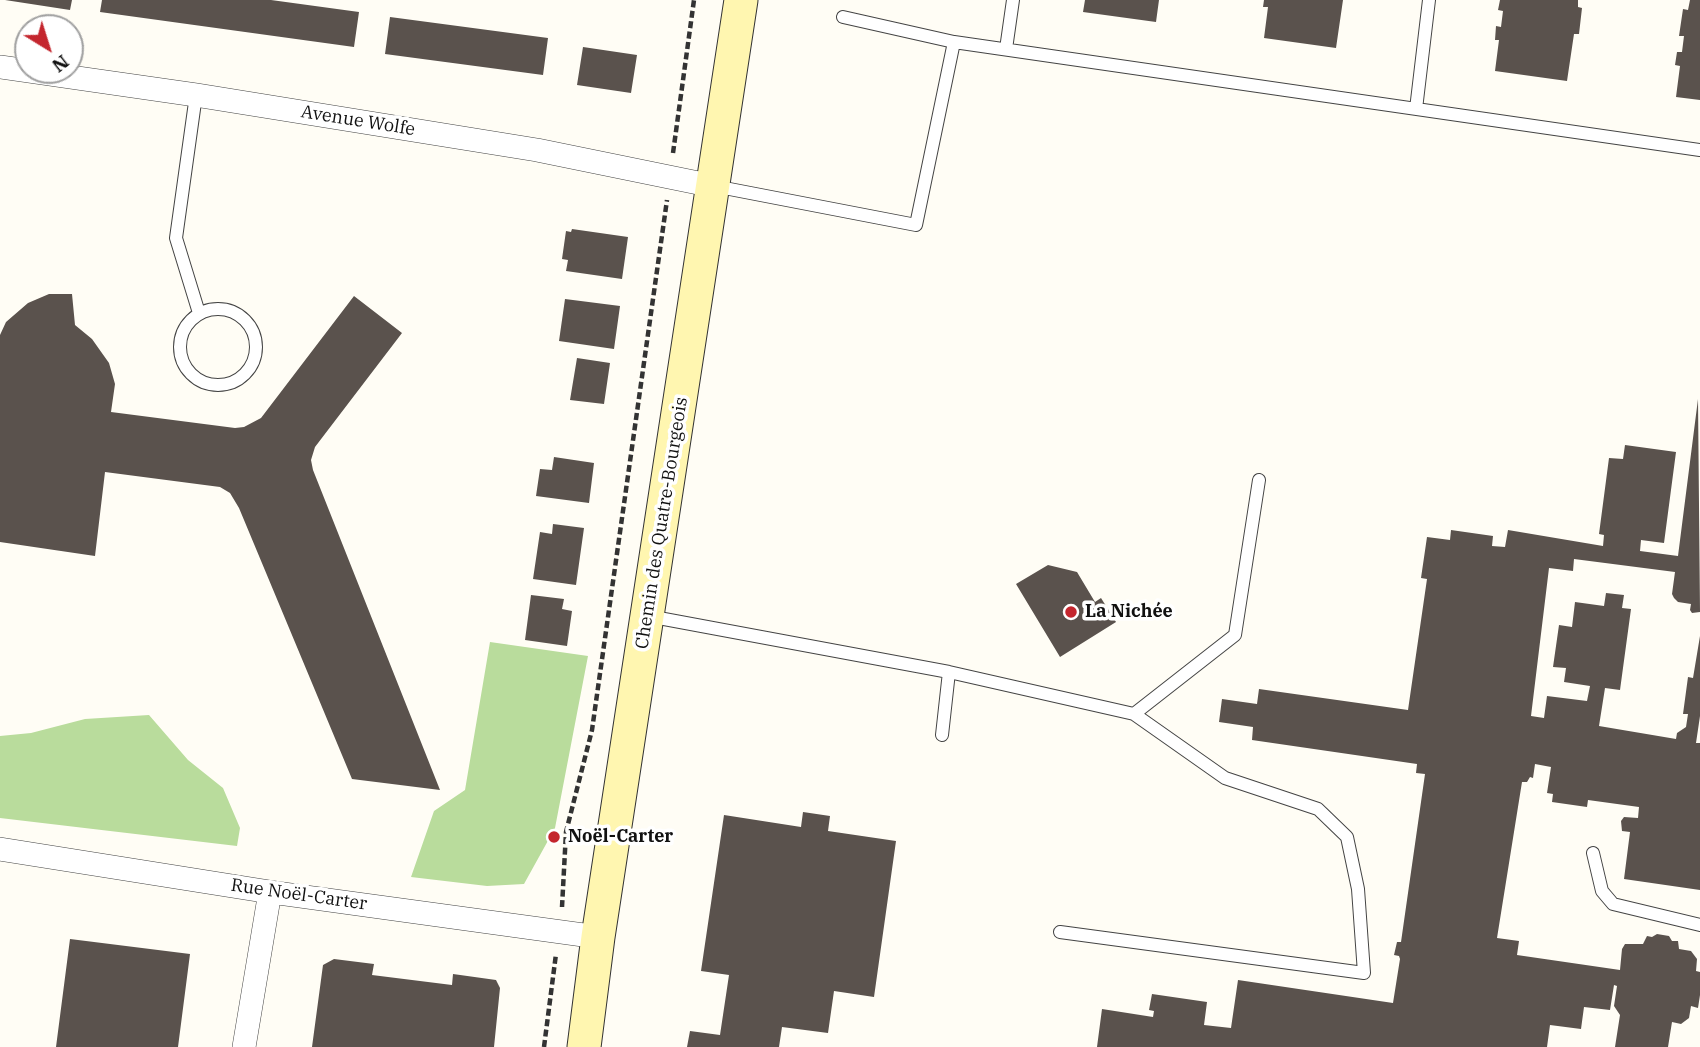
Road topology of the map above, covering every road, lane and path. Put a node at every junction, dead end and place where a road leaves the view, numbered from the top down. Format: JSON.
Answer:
{"nodes":[{"id":1,"x":694,"y":0,"type":"edge"},
{"id":2,"x":741,"y":0,"type":"edge"},
{"id":3,"x":1013,"y":0,"type":"edge"},
{"id":4,"x":1429,"y":0,"type":"edge"},
{"id":5,"x":843,"y":17,"type":"dead end"},
{"id":6,"x":954,"y":42,"type":"junction"},
{"id":7,"x":1006,"y":49,"type":"junction"},
{"id":8,"x":0,"y":67,"type":"edge"},
{"id":9,"x":196,"y":95,"type":"junction"},
{"id":10,"x":1416,"y":109,"type":"junction"},
{"id":11,"x":676,"y":131,"type":"dead end"},
{"id":12,"x":1700,"y":150,"type":"edge"},
{"id":13,"x":713,"y":186,"type":"junction"},
{"id":14,"x":665,"y":218,"type":"dead end"},
{"id":15,"x":200,"y":313,"type":"junction"},
{"id":16,"x":1259,"y":480,"type":"dead end"},
{"id":17,"x":648,"y":616,"type":"junction"},
{"id":18,"x":948,"y":672,"type":"junction"},
{"id":19,"x":1134,"y":714,"type":"junction"},
{"id":20,"x":942,"y":735,"type":"dead end"},
{"id":21,"x":0,"y":849,"type":"edge"},
{"id":22,"x":1593,"y":853,"type":"dead end"},
{"id":23,"x":564,"y":887,"type":"dead end"},
{"id":24,"x":270,"y":892,"type":"junction"},
{"id":25,"x":1700,"y":925,"type":"edge"},
{"id":26,"x":1060,"y":932,"type":"dead end"},
{"id":27,"x":598,"y":937,"type":"junction"},
{"id":28,"x":556,"y":957,"type":"dead end"},
{"id":29,"x":244,"y":1047,"type":"edge"},
{"id":30,"x":544,"y":1047,"type":"edge"},
{"id":31,"x":584,"y":1047,"type":"edge"}],
"edges":[{"from":1,"to":11,"type":"path"},
{"from":2,"to":13,"type":"main road","name":"Chemin des Quatre-Bourgeois"},
{"from":3,"to":7,"type":"lane"},
{"from":4,"to":10,"type":"lane"},
{"from":5,"to":6,"type":"lane"},
{"from":6,"to":7,"type":"lane"},
{"from":6,"to":13,"type":"lane"},
{"from":7,"to":10,"type":"lane"},
{"from":8,"to":9,"type":"street","name":"Avenue Wolfe"},
{"from":9,"to":13,"type":"street","name":"Avenue Wolfe"},
{"from":9,"to":15,"type":"lane"},
{"from":10,"to":12,"type":"lane"},
{"from":13,"to":17,"type":"main road","name":"Chemin des Quatre-Bourgeois"},
{"from":14,"to":23,"type":"path"},
{"from":15,"to":15,"type":"lane"},
{"from":16,"to":19,"type":"lane"},
{"from":17,"to":18,"type":"lane"},
{"from":17,"to":27,"type":"main road","name":"Chemin des Quatre-Bourgeois"},
{"from":18,"to":19,"type":"lane"},
{"from":18,"to":20,"type":"lane"},
{"from":19,"to":26,"type":"lane"},
{"from":21,"to":24,"type":"street","name":"Rue Noël-Carter"},
{"from":22,"to":25,"type":"lane"},
{"from":24,"to":27,"type":"street","name":"Rue Noël-Carter"},
{"from":24,"to":29,"type":"street"},
{"from":27,"to":31,"type":"main road","name":"Chemin des Quatre-Bourgeois"},
{"from":28,"to":30,"type":"path"}]}
